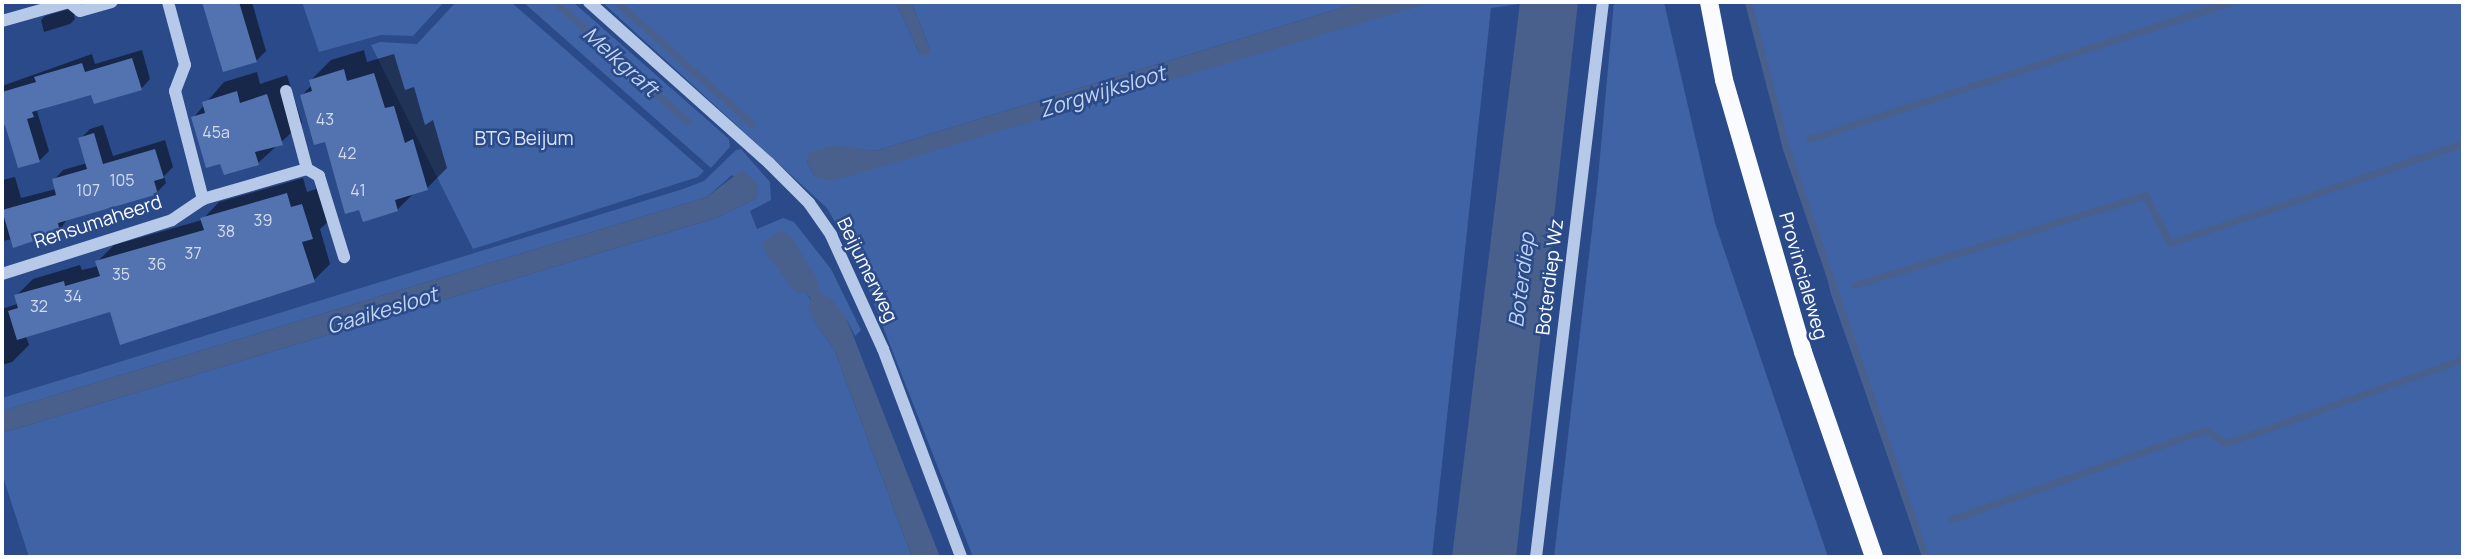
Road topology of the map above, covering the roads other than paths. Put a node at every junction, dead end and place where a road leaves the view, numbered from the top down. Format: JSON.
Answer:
{"nodes":[{"id":1,"x":112,"y":2,"type":"edge"},
{"id":2,"x":168,"y":2,"type":"edge"},
{"id":3,"x":589,"y":2,"type":"edge"},
{"id":4,"x":1602,"y":2,"type":"edge"},
{"id":5,"x":1709,"y":2,"type":"edge"},
{"id":6,"x":23,"y":8,"type":"edge"},
{"id":7,"x":2,"y":21,"type":"edge"},
{"id":8,"x":286,"y":91,"type":"dead end"},
{"id":9,"x":307,"y":169,"type":"junction"},
{"id":10,"x":203,"y":199,"type":"junction"},
{"id":11,"x":344,"y":257,"type":"dead end"},
{"id":12,"x":2,"y":274,"type":"edge"},
{"id":13,"x":961,"y":557,"type":"edge"},
{"id":14,"x":1536,"y":557,"type":"edge"},
{"id":15,"x":1874,"y":557,"type":"edge"}],
"edges":[{"from":1,"to":6,"type":"street"},
{"from":2,"to":10,"type":"street"},
{"from":3,"to":13,"type":"street","name":"Beijumerweg"},
{"from":4,"to":14,"type":"street","name":"Boterdiep Wz"},
{"from":5,"to":15,"type":"main road","name":"Provincialeweg"},
{"from":6,"to":7,"type":"street"},
{"from":8,"to":9,"type":"street"},
{"from":9,"to":10,"type":"street","name":"Rensumaheerd"},
{"from":9,"to":11,"type":"street"},
{"from":10,"to":12,"type":"street","name":"Rensumaheerd"}]}
